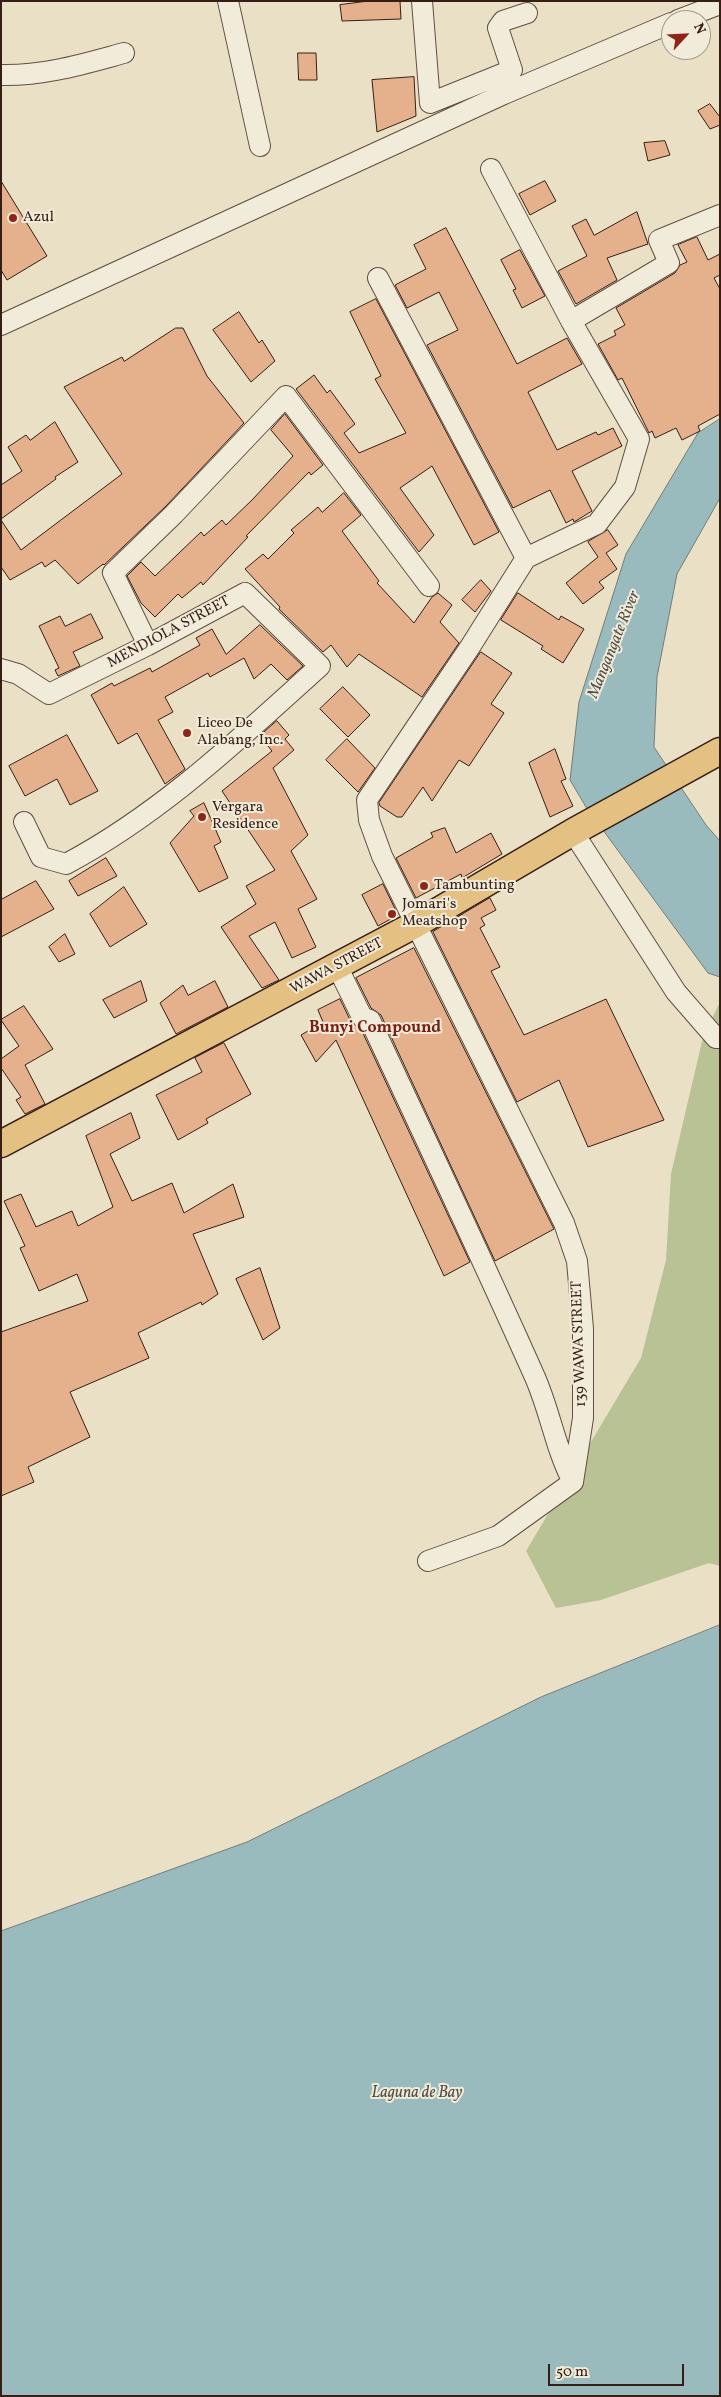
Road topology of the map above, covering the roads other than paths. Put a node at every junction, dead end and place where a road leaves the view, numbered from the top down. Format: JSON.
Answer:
{"nodes":[{"id":1,"x":228,"y":1,"type":"edge"},
{"id":2,"x":422,"y":1,"type":"edge"},
{"id":3,"x":720,"y":4,"type":"edge"},
{"id":4,"x":704,"y":10,"type":"edge"},
{"id":5,"x":527,"y":12,"type":"dead end"},
{"id":6,"x":661,"y":27,"type":"edge"},
{"id":7,"x":124,"y":53,"type":"dead end"},
{"id":8,"x":1,"y":75,"type":"edge"},
{"id":9,"x":260,"y":146,"type":"dead end"},
{"id":10,"x":491,"y":170,"type":"dead end"},
{"id":11,"x":720,"y":215,"type":"edge"},
{"id":12,"x":378,"y":278,"type":"dead end"},
{"id":13,"x":571,"y":321,"type":"junction"},
{"id":14,"x":1,"y":325,"type":"edge"},
{"id":15,"x":526,"y":558,"type":"junction"},
{"id":16,"x":429,"y":586,"type":"dead end"},
{"id":17,"x":148,"y":645,"type":"junction"},
{"id":18,"x":1,"y":669,"type":"edge"},
{"id":19,"x":720,"y":751,"type":"edge"},
{"id":20,"x":24,"y":822,"type":"dead end"},
{"id":21,"x":579,"y":829,"type":"junction"},
{"id":22,"x":416,"y":924,"type":"junction"},
{"id":23,"x":337,"y":966,"type":"junction"},
{"id":24,"x":720,"y":1038,"type":"edge"},
{"id":25,"x":1,"y":1144,"type":"edge"},
{"id":26,"x":573,"y":1482,"type":"junction"},
{"id":27,"x":428,"y":1561,"type":"dead end"}],
"edges":[{"from":1,"to":9,"type":"street"},
{"from":2,"to":5,"type":"street"},
{"from":3,"to":4,"type":"street"},
{"from":6,"to":14,"type":"street"},
{"from":7,"to":8,"type":"street"},
{"from":10,"to":13,"type":"street"},
{"from":11,"to":13,"type":"street"},
{"from":12,"to":15,"type":"street"},
{"from":13,"to":15,"type":"street"},
{"from":15,"to":22,"type":"street","name":"139 WAWA STREET"},
{"from":16,"to":17,"type":"street"},
{"from":17,"to":18,"type":"street","name":"MENDIOLA STREET"},
{"from":17,"to":20,"type":"street","name":"MENDIOLA STREET"},
{"from":19,"to":21,"type":"main road","name":"WAWA STREET"},
{"from":21,"to":22,"type":"main road","name":"WAWA STREET"},
{"from":21,"to":24,"type":"street"},
{"from":22,"to":23,"type":"main road","name":"WAWA STREET"},
{"from":22,"to":26,"type":"street","name":"139 WAWA STREET"},
{"from":23,"to":25,"type":"main road","name":"WAWA STREET"},
{"from":23,"to":26,"type":"street"},
{"from":26,"to":27,"type":"street"}]}
